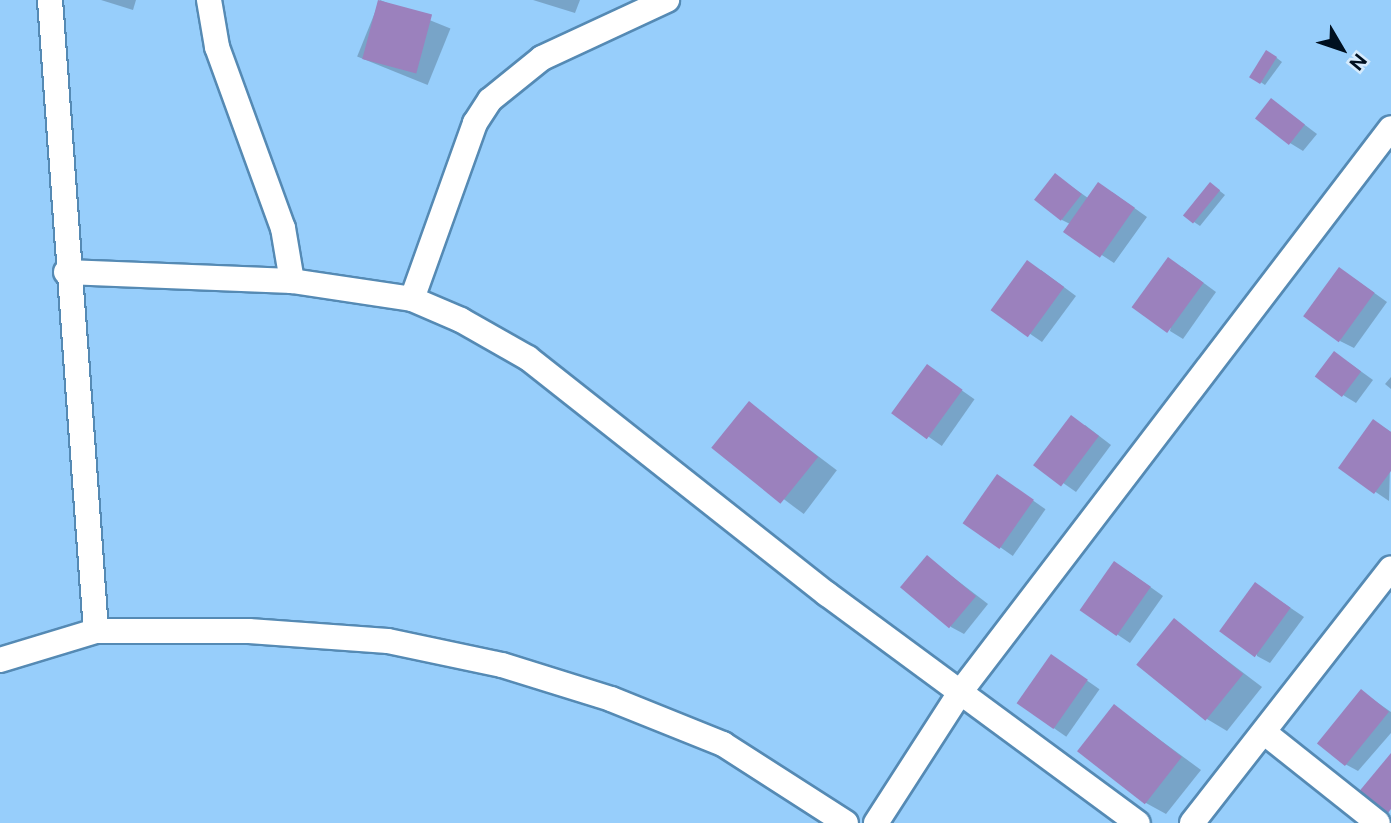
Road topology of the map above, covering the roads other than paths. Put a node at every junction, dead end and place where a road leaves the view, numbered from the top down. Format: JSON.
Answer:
{"nodes":[{"id":1,"x":50,"y":0,"type":"edge"},
{"id":2,"x":209,"y":0,"type":"edge"},
{"id":3,"x":667,"y":0,"type":"edge"},
{"id":4,"x":1391,"y":128,"type":"edge"},
{"id":5,"x":66,"y":272,"type":"junction"},
{"id":6,"x":292,"y":281,"type":"junction"},
{"id":7,"x":412,"y":299,"type":"junction"},
{"id":8,"x":1391,"y":568,"type":"edge"},
{"id":9,"x":96,"y":631,"type":"junction"},
{"id":10,"x":0,"y":660,"type":"edge"},
{"id":11,"x":961,"y":691,"type":"junction"},
{"id":12,"x":1265,"y":733,"type":"junction"},
{"id":13,"x":846,"y":823,"type":"edge"},
{"id":14,"x":876,"y":823,"type":"edge"},
{"id":15,"x":1138,"y":823,"type":"edge"},
{"id":16,"x":1192,"y":823,"type":"edge"},
{"id":17,"x":1378,"y":823,"type":"edge"}],
"edges":[{"from":1,"to":5,"type":"street"},
{"from":2,"to":6,"type":"street"},
{"from":3,"to":7,"type":"street"},
{"from":4,"to":11,"type":"street"},
{"from":5,"to":6,"type":"street"},
{"from":5,"to":9,"type":"street"},
{"from":6,"to":7,"type":"street"},
{"from":7,"to":11,"type":"street"},
{"from":8,"to":12,"type":"street"},
{"from":9,"to":10,"type":"street"},
{"from":9,"to":13,"type":"street"},
{"from":11,"to":14,"type":"street"},
{"from":11,"to":15,"type":"street"},
{"from":12,"to":16,"type":"street"},
{"from":12,"to":17,"type":"street"}]}
